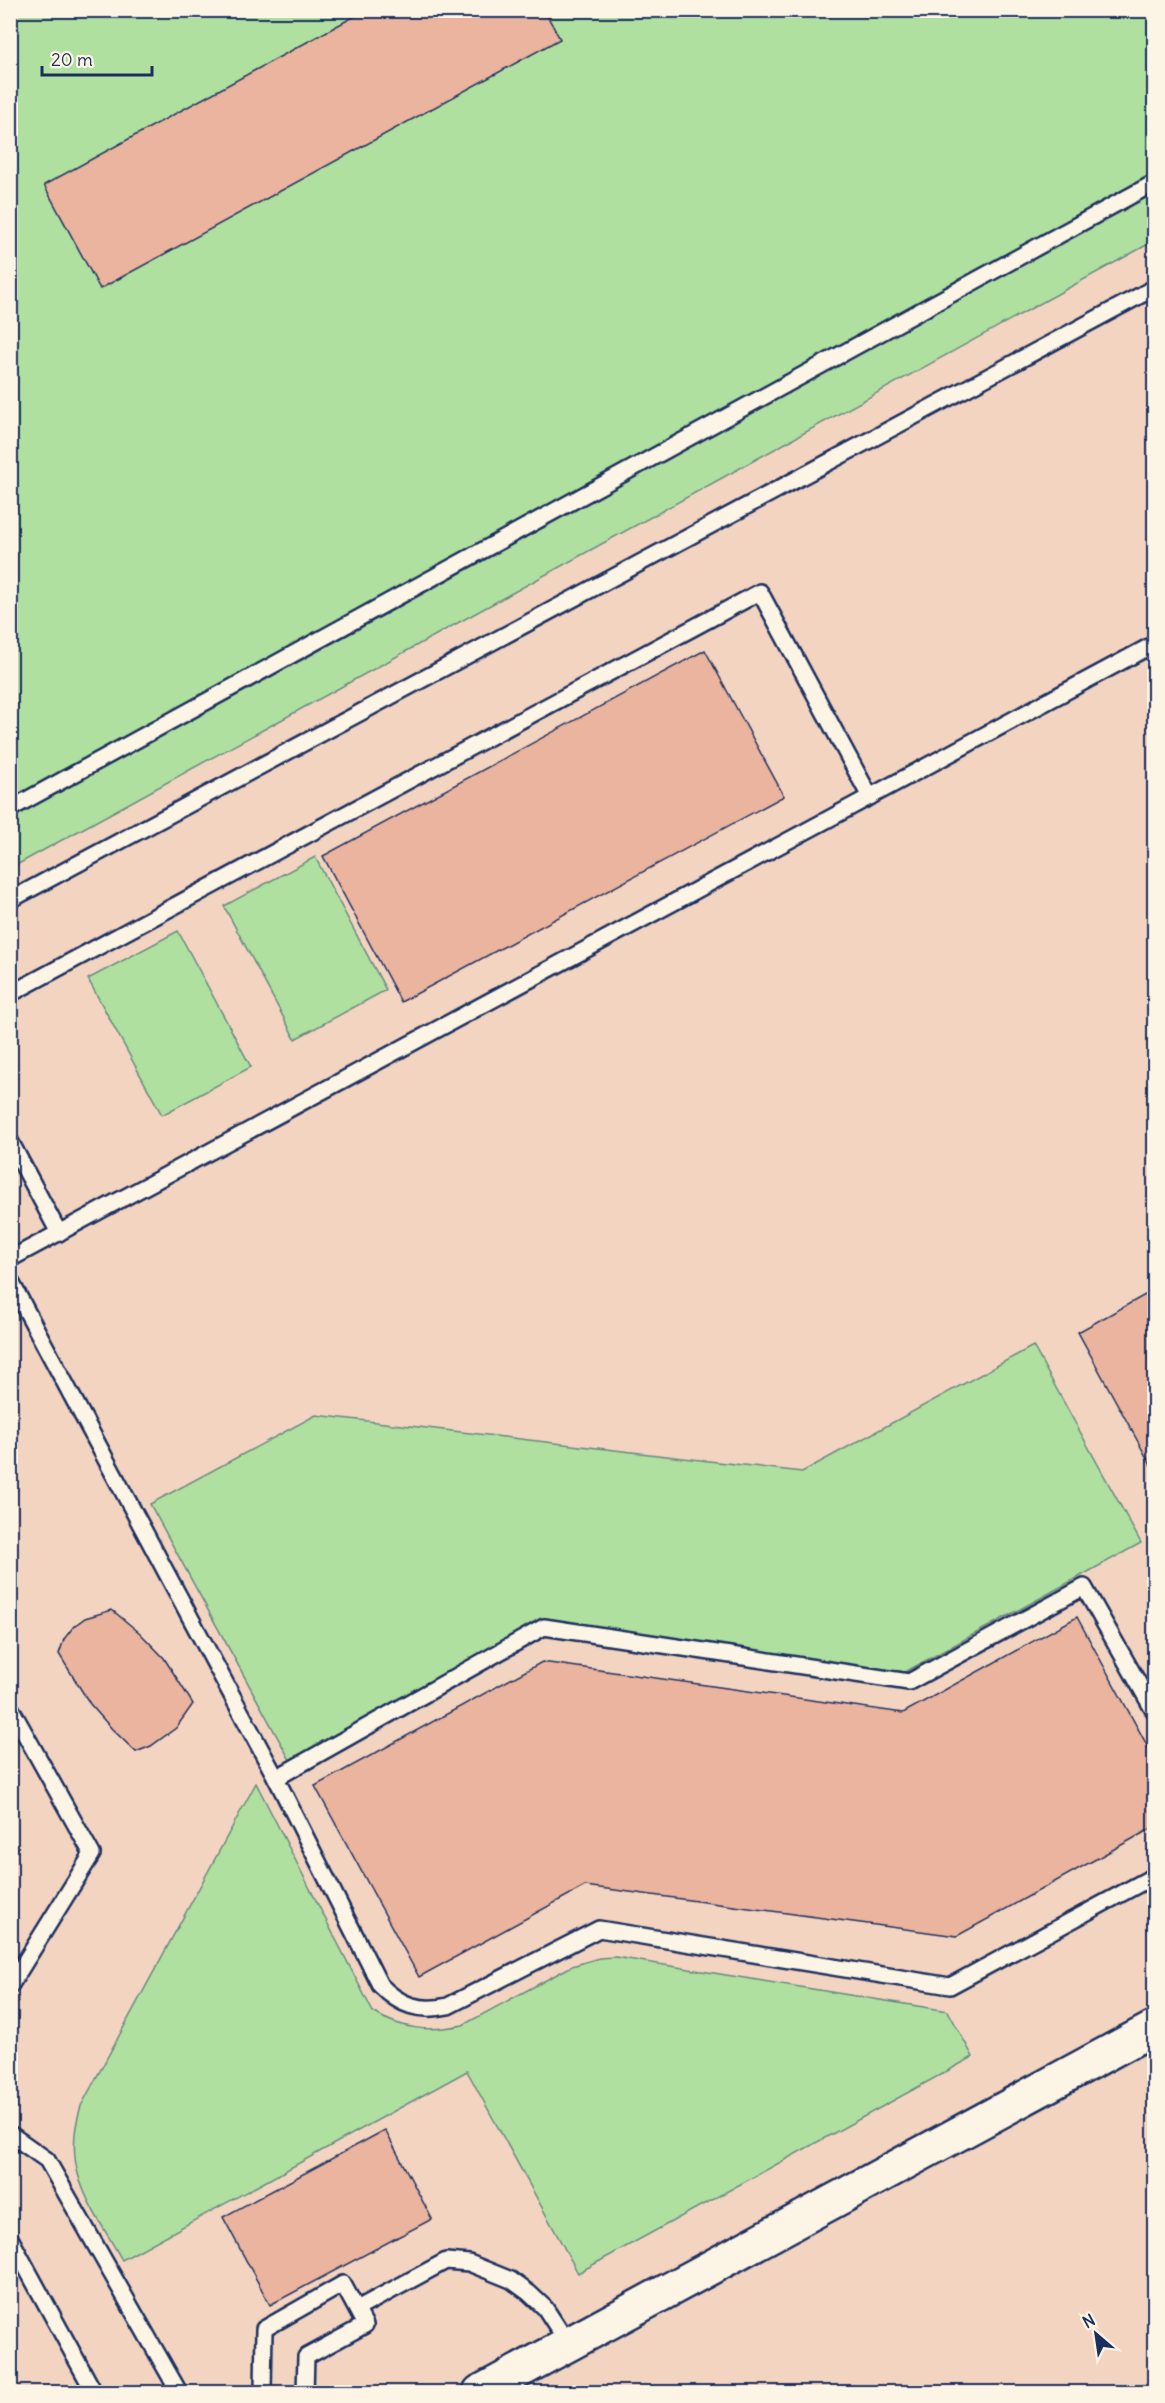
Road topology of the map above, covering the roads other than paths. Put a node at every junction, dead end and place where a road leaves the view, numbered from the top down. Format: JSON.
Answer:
{"nodes":[{"id":1,"x":1155,"y":183,"type":"edge"},
{"id":2,"x":1155,"y":288,"type":"edge"},
{"id":3,"x":1155,"y":644,"type":"edge"},
{"id":4,"x":870,"y":797,"type":"junction"},
{"id":5,"x":10,"y":809,"type":"edge"},
{"id":6,"x":10,"y":900,"type":"edge"},
{"id":7,"x":10,"y":994,"type":"edge"},
{"id":8,"x":10,"y":1141,"type":"edge"},
{"id":9,"x":59,"y":1233,"type":"junction"},
{"id":10,"x":10,"y":1259,"type":"edge"},
{"id":11,"x":10,"y":1280,"type":"edge"},
{"id":12,"x":10,"y":1707,"type":"edge"},
{"id":13,"x":1155,"y":1711,"type":"edge"},
{"id":14,"x":276,"y":1778,"type":"junction"},
{"id":15,"x":1155,"y":1876,"type":"edge"},
{"id":16,"x":10,"y":1986,"type":"edge"},
{"id":17,"x":1155,"y":2028,"type":"edge"},
{"id":18,"x":10,"y":2134,"type":"edge"},
{"id":19,"x":10,"y":2238,"type":"edge"},
{"id":20,"x":357,"y":2309,"type":"junction"},
{"id":21,"x":569,"y":2345,"type":"junction"},
{"id":22,"x":94,"y":2392,"type":"edge"},
{"id":23,"x":179,"y":2392,"type":"edge"},
{"id":24,"x":263,"y":2392,"type":"edge"},
{"id":25,"x":305,"y":2392,"type":"edge"},
{"id":26,"x":480,"y":2392,"type":"edge"}],
"edges":[{"from":1,"to":5,"type":"lane"},
{"from":2,"to":6,"type":"lane"},
{"from":3,"to":4,"type":"lane"},
{"from":4,"to":7,"type":"lane"},
{"from":4,"to":9,"type":"lane"},
{"from":8,"to":9,"type":"lane"},
{"from":9,"to":10,"type":"lane"},
{"from":11,"to":14,"type":"lane"},
{"from":12,"to":16,"type":"lane"},
{"from":13,"to":14,"type":"lane"},
{"from":14,"to":15,"type":"lane"},
{"from":17,"to":21,"type":"street"},
{"from":18,"to":23,"type":"lane"},
{"from":19,"to":22,"type":"lane"},
{"from":20,"to":21,"type":"lane"},
{"from":20,"to":24,"type":"lane"},
{"from":20,"to":25,"type":"lane"},
{"from":21,"to":26,"type":"street"}]}
